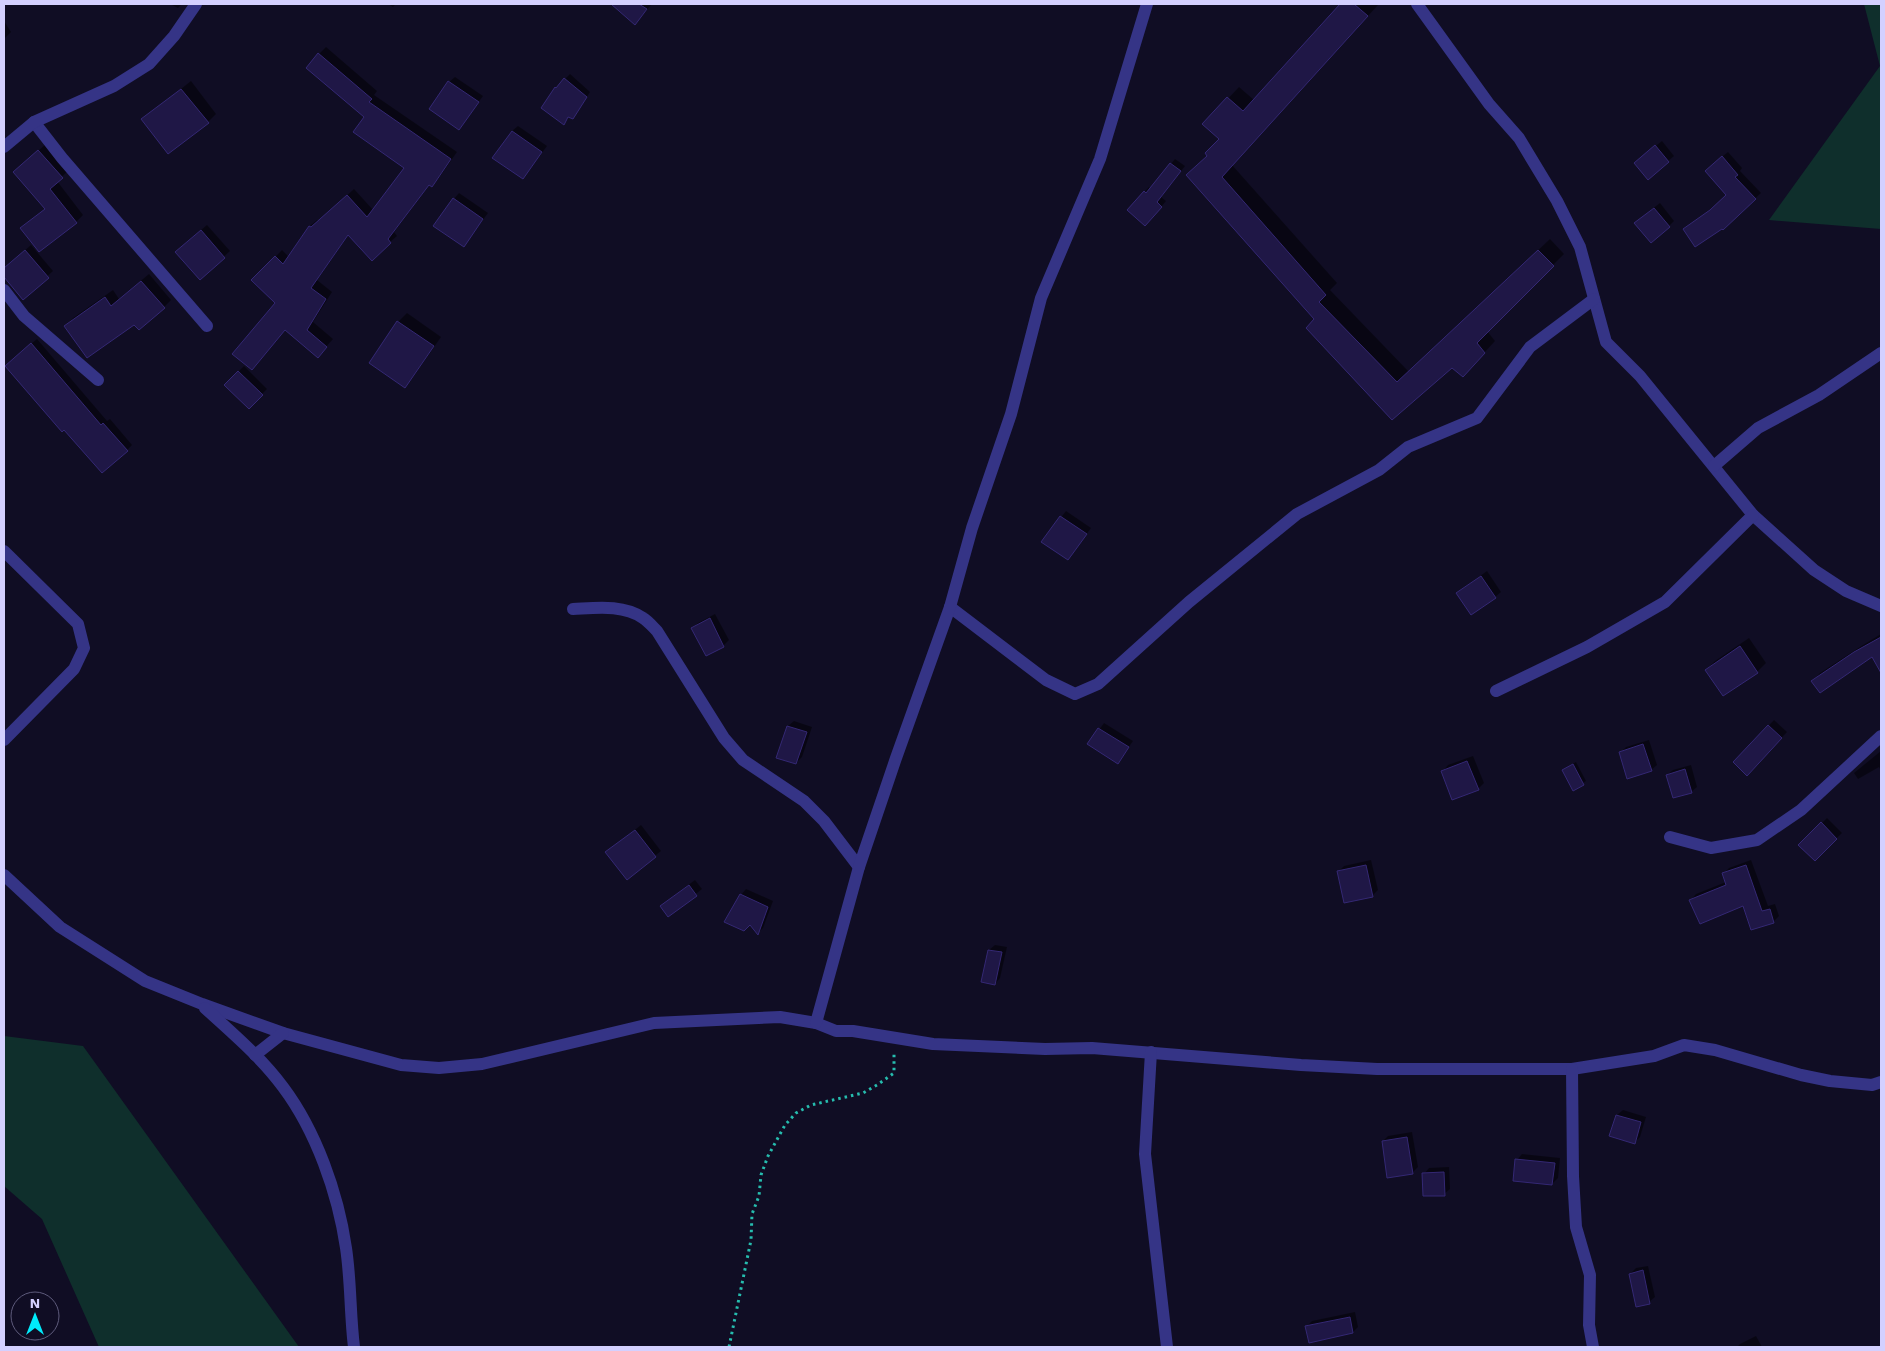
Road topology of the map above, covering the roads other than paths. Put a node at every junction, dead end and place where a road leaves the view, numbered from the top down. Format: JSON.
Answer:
{"nodes":[{"id":1,"x":196,"y":4,"type":"edge"},
{"id":2,"x":1147,"y":4,"type":"edge"},
{"id":3,"x":1417,"y":4,"type":"edge"},
{"id":4,"x":34,"y":122,"type":"junction"},
{"id":5,"x":4,"y":146,"type":"edge"},
{"id":6,"x":4,"y":290,"type":"edge"},
{"id":7,"x":1594,"y":300,"type":"junction"},
{"id":8,"x":207,"y":326,"type":"dead end"},
{"id":9,"x":1881,"y":353,"type":"edge"},
{"id":10,"x":98,"y":380,"type":"dead end"},
{"id":11,"x":1714,"y":466,"type":"junction"},
{"id":12,"x":1753,"y":515,"type":"junction"},
{"id":13,"x":4,"y":551,"type":"edge"},
{"id":14,"x":1881,"y":606,"type":"edge"},
{"id":15,"x":950,"y":608,"type":"junction"},
{"id":16,"x":573,"y":609,"type":"dead end"},
{"id":17,"x":1496,"y":691,"type":"dead end"},
{"id":18,"x":1881,"y":736,"type":"edge"},
{"id":19,"x":4,"y":740,"type":"edge"},
{"id":20,"x":1670,"y":837,"type":"dead end"},
{"id":21,"x":859,"y":867,"type":"junction"},
{"id":22,"x":4,"y":875,"type":"edge"},
{"id":23,"x":202,"y":1004,"type":"junction"},
{"id":24,"x":816,"y":1023,"type":"junction"},
{"id":25,"x":283,"y":1033,"type":"junction"},
{"id":26,"x":1151,"y":1052,"type":"junction"},
{"id":27,"x":255,"y":1055,"type":"junction"},
{"id":28,"x":1572,"y":1069,"type":"junction"},
{"id":29,"x":1881,"y":1082,"type":"edge"},
{"id":30,"x":354,"y":1347,"type":"edge"},
{"id":31,"x":1167,"y":1347,"type":"edge"},
{"id":32,"x":1593,"y":1347,"type":"edge"}],
"edges":[{"from":1,"to":4,"type":"street"},
{"from":2,"to":15,"type":"street"},
{"from":3,"to":7,"type":"street"},
{"from":4,"to":5,"type":"street"},
{"from":4,"to":8,"type":"street"},
{"from":6,"to":10,"type":"street"},
{"from":7,"to":11,"type":"street"},
{"from":7,"to":15,"type":"street"},
{"from":9,"to":11,"type":"street"},
{"from":11,"to":12,"type":"street"},
{"from":12,"to":14,"type":"street"},
{"from":12,"to":17,"type":"street"},
{"from":13,"to":19,"type":"street"},
{"from":15,"to":21,"type":"street"},
{"from":16,"to":21,"type":"street"},
{"from":18,"to":20,"type":"street"},
{"from":21,"to":24,"type":"street"},
{"from":22,"to":23,"type":"street"},
{"from":23,"to":25,"type":"street"},
{"from":23,"to":27,"type":"street"},
{"from":24,"to":25,"type":"street"},
{"from":24,"to":26,"type":"street"},
{"from":25,"to":27,"type":"street"},
{"from":26,"to":28,"type":"street"},
{"from":26,"to":31,"type":"street"},
{"from":27,"to":30,"type":"street"},
{"from":28,"to":29,"type":"street"},
{"from":28,"to":32,"type":"street"}]}
